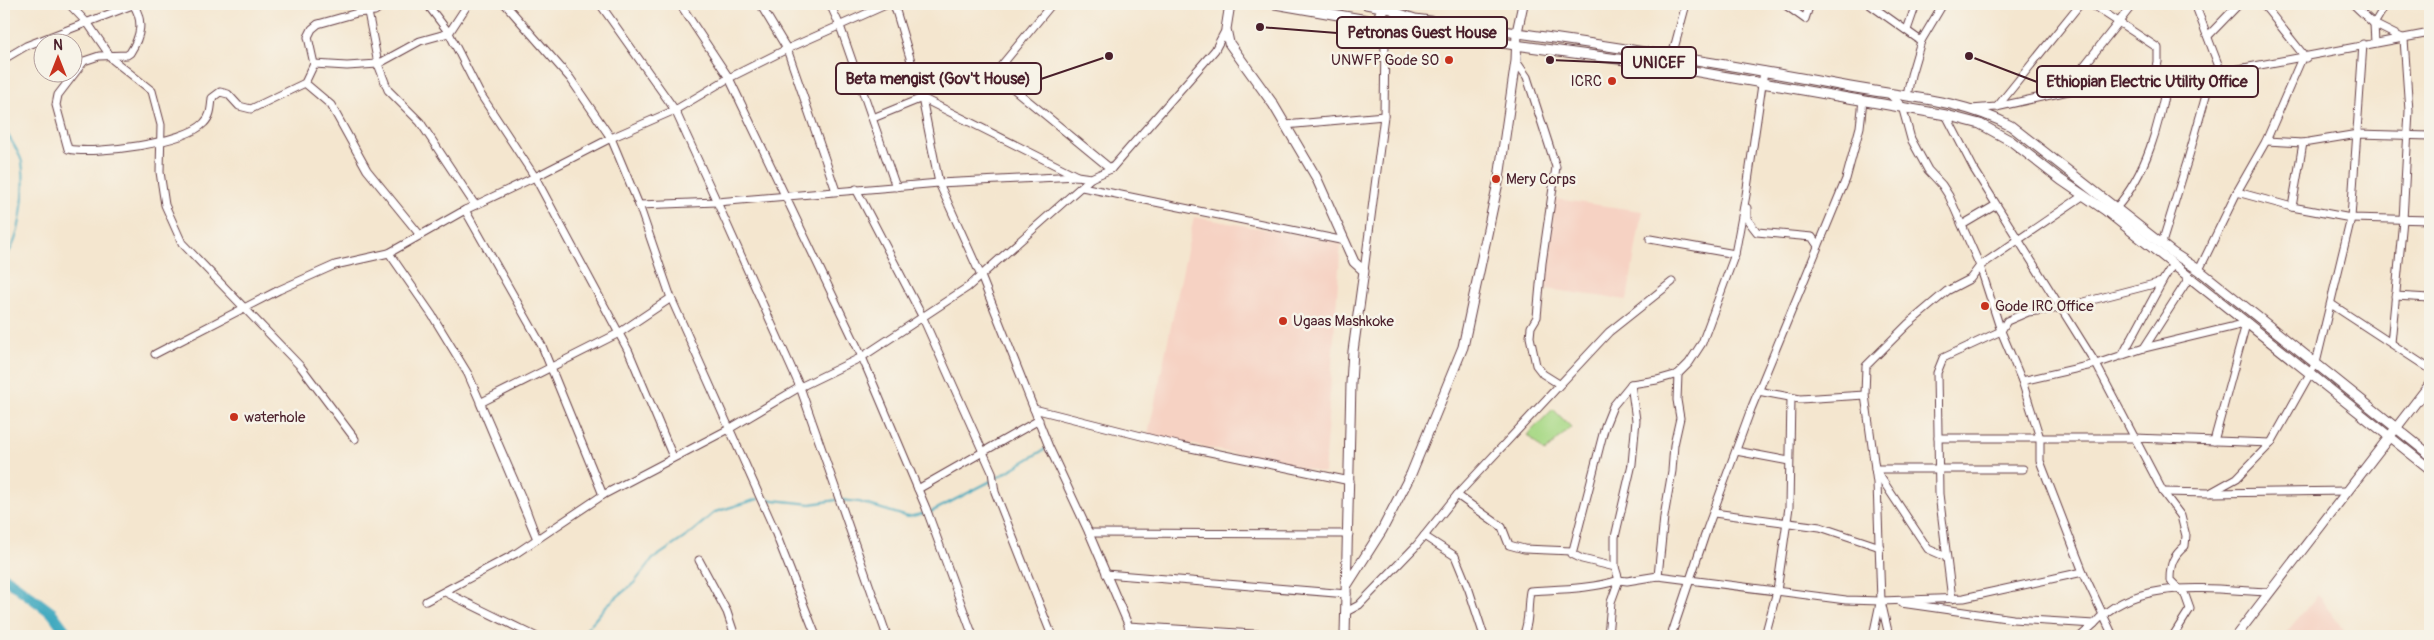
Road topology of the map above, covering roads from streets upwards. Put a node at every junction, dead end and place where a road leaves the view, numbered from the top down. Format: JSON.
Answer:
{"nodes":[{"id":1,"x":69,"y":4,"type":"edge"},
{"id":2,"x":134,"y":4,"type":"edge"},
{"id":3,"x":384,"y":4,"type":"edge"},
{"id":4,"x":427,"y":4,"type":"edge"},
{"id":5,"x":468,"y":4,"type":"edge"},
{"id":6,"x":505,"y":4,"type":"edge"},
{"id":7,"x":600,"y":4,"type":"edge"},
{"id":8,"x":680,"y":4,"type":"edge"},
{"id":9,"x":760,"y":4,"type":"edge"},
{"id":10,"x":830,"y":4,"type":"edge"},
{"id":11,"x":888,"y":4,"type":"edge"},
{"id":12,"x":894,"y":4,"type":"edge"},
{"id":13,"x":1052,"y":4,"type":"edge"},
{"id":14,"x":1230,"y":4,"type":"edge"},
{"id":15,"x":1275,"y":4,"type":"edge"},
{"id":16,"x":1366,"y":4,"type":"edge"},
{"id":17,"x":1523,"y":4,"type":"edge"},
{"id":18,"x":1686,"y":4,"type":"edge"},
{"id":19,"x":1784,"y":4,"type":"edge"},
{"id":20,"x":1810,"y":4,"type":"edge"},
{"id":21,"x":1869,"y":4,"type":"edge"},
{"id":22,"x":1916,"y":4,"type":"edge"},
{"id":23,"x":1943,"y":4,"type":"edge"},
{"id":24,"x":2080,"y":4,"type":"edge"},
{"id":25,"x":2092,"y":4,"type":"edge"},
{"id":26,"x":2133,"y":4,"type":"edge"},
{"id":27,"x":2195,"y":4,"type":"edge"},
{"id":28,"x":2239,"y":4,"type":"edge"},
{"id":29,"x":2262,"y":4,"type":"edge"},
{"id":30,"x":2352,"y":4,"type":"edge"},
{"id":31,"x":2386,"y":4,"type":"edge"},
{"id":32,"x":1392,"y":8,"type":"edge"},
{"id":33,"x":368,"y":12,"type":"junction"},
{"id":34,"x":2118,"y":20,"type":"junction"},
{"id":35,"x":86,"y":22,"type":"junction"},
{"id":36,"x":2374,"y":24,"type":"junction"},
{"id":37,"x":840,"y":26,"type":"junction"},
{"id":38,"x":1387,"y":28,"type":"junction"},
{"id":39,"x":1226,"y":29,"type":"junction"},
{"id":40,"x":1907,"y":30,"type":"junction"},
{"id":41,"x":1517,"y":32,"type":"junction"},
{"id":42,"x":449,"y":33,"type":"junction"},
{"id":43,"x":2430,"y":33,"type":"edge"},
{"id":44,"x":2208,"y":36,"type":"junction"},
{"id":45,"x":2404,"y":39,"type":"junction"},
{"id":46,"x":1564,"y":40,"type":"junction"},
{"id":47,"x":1921,"y":41,"type":"junction"},
{"id":48,"x":2375,"y":43,"type":"junction"},
{"id":49,"x":2363,"y":44,"type":"junction"},
{"id":50,"x":1515,"y":45,"type":"junction"},
{"id":51,"x":787,"y":49,"type":"junction"},
{"id":52,"x":1562,"y":52,"type":"junction"},
{"id":53,"x":1649,"y":53,"type":"junction"},
{"id":54,"x":110,"y":56,"type":"junction"},
{"id":55,"x":1672,"y":56,"type":"junction"},
{"id":56,"x":2304,"y":58,"type":"junction"},
{"id":57,"x":4,"y":59,"type":"edge"},
{"id":58,"x":1516,"y":61,"type":"junction"},
{"id":59,"x":1646,"y":63,"type":"junction"},
{"id":60,"x":314,"y":64,"type":"junction"},
{"id":61,"x":378,"y":64,"type":"junction"},
{"id":62,"x":1764,"y":71,"type":"junction"},
{"id":63,"x":2221,"y":72,"type":"junction"},
{"id":64,"x":2212,"y":74,"type":"junction"},
{"id":65,"x":729,"y":78,"type":"junction"},
{"id":66,"x":1816,"y":81,"type":"junction"},
{"id":67,"x":2167,"y":81,"type":"junction"},
{"id":68,"x":305,"y":83,"type":"junction"},
{"id":69,"x":1763,"y":83,"type":"junction"},
{"id":70,"x":2153,"y":83,"type":"junction"},
{"id":71,"x":2073,"y":90,"type":"junction"},
{"id":72,"x":1815,"y":92,"type":"junction"},
{"id":73,"x":1887,"y":93,"type":"junction"},
{"id":74,"x":1908,"y":96,"type":"junction"},
{"id":75,"x":922,"y":98,"type":"junction"},
{"id":76,"x":1863,"y":100,"type":"junction"},
{"id":77,"x":1902,"y":106,"type":"junction"},
{"id":78,"x":1996,"y":107,"type":"junction"},
{"id":79,"x":1970,"y":109,"type":"junction"},
{"id":80,"x":676,"y":110,"type":"junction"},
{"id":81,"x":1946,"y":115,"type":"junction"},
{"id":82,"x":1384,"y":116,"type":"junction"},
{"id":83,"x":873,"y":118,"type":"junction"},
{"id":84,"x":1285,"y":125,"type":"junction"},
{"id":85,"x":2358,"y":134,"type":"junction"},
{"id":86,"x":2408,"y":136,"type":"junction"},
{"id":87,"x":2430,"y":136,"type":"edge"},
{"id":88,"x":611,"y":138,"type":"junction"},
{"id":89,"x":2266,"y":141,"type":"junction"},
{"id":90,"x":161,"y":142,"type":"junction"},
{"id":91,"x":2303,"y":143,"type":"junction"},
{"id":92,"x":1111,"y":169,"type":"junction"},
{"id":93,"x":1077,"y":176,"type":"junction"},
{"id":94,"x":535,"y":177,"type":"junction"},
{"id":95,"x":1091,"y":178,"type":"junction"},
{"id":96,"x":939,"y":183,"type":"junction"},
{"id":97,"x":896,"y":187,"type":"junction"},
{"id":98,"x":1082,"y":187,"type":"junction"},
{"id":99,"x":856,"y":189,"type":"junction"},
{"id":100,"x":836,"y":191,"type":"junction"},
{"id":101,"x":2237,"y":192,"type":"junction"},
{"id":102,"x":1746,"y":195,"type":"junction"},
{"id":103,"x":2084,"y":195,"type":"junction"},
{"id":104,"x":784,"y":196,"type":"junction"},
{"id":105,"x":717,"y":202,"type":"junction"},
{"id":106,"x":475,"y":205,"type":"junction"},
{"id":107,"x":639,"y":205,"type":"junction"},
{"id":108,"x":1996,"y":205,"type":"junction"},
{"id":109,"x":2292,"y":207,"type":"junction"},
{"id":110,"x":2116,"y":208,"type":"junction"},
{"id":111,"x":465,"y":210,"type":"junction"},
{"id":112,"x":2351,"y":218,"type":"junction"},
{"id":113,"x":2403,"y":220,"type":"junction"},
{"id":114,"x":2430,"y":220,"type":"edge"},
{"id":115,"x":1962,"y":225,"type":"junction"},
{"id":116,"x":420,"y":235,"type":"junction"},
{"id":117,"x":1650,"y":239,"type":"dead end"},
{"id":118,"x":2019,"y":241,"type":"junction"},
{"id":119,"x":1345,"y":242,"type":"junction"},
{"id":120,"x":2162,"y":243,"type":"junction"},
{"id":121,"x":1818,"y":246,"type":"junction"},
{"id":122,"x":388,"y":253,"type":"junction"},
{"id":123,"x":1735,"y":254,"type":"junction"},
{"id":124,"x":2171,"y":259,"type":"junction"},
{"id":125,"x":1980,"y":266,"type":"junction"},
{"id":126,"x":2199,"y":270,"type":"junction"},
{"id":127,"x":1364,"y":272,"type":"junction"},
{"id":128,"x":981,"y":276,"type":"junction"},
{"id":129,"x":2189,"y":278,"type":"junction"},
{"id":130,"x":1672,"y":282,"type":"dead end"},
{"id":131,"x":2162,"y":282,"type":"junction"},
{"id":132,"x":2214,"y":282,"type":"junction"},
{"id":133,"x":2207,"y":292,"type":"junction"},
{"id":134,"x":2395,"y":296,"type":"junction"},
{"id":135,"x":671,"y":298,"type":"junction"},
{"id":136,"x":2430,"y":298,"type":"edge"},
{"id":137,"x":2330,"y":304,"type":"junction"},
{"id":138,"x":243,"y":308,"type":"junction"},
{"id":139,"x":2061,"y":308,"type":"junction"},
{"id":140,"x":923,"y":318,"type":"junction"},
{"id":141,"x":2247,"y":324,"type":"junction"},
{"id":142,"x":2001,"y":331,"type":"junction"},
{"id":143,"x":619,"y":333,"type":"junction"},
{"id":144,"x":2391,"y":343,"type":"junction"},
{"id":145,"x":2144,"y":348,"type":"junction"},
{"id":146,"x":155,"y":354,"type":"dead end"},
{"id":147,"x":2122,"y":356,"type":"junction"},
{"id":148,"x":862,"y":357,"type":"junction"},
{"id":149,"x":2316,"y":363,"type":"junction"},
{"id":150,"x":2096,"y":364,"type":"junction"},
{"id":151,"x":552,"y":368,"type":"junction"},
{"id":152,"x":2430,"y":369,"type":"edge"},
{"id":153,"x":1678,"y":374,"type":"junction"},
{"id":154,"x":2310,"y":374,"type":"junction"},
{"id":155,"x":2022,"y":381,"type":"junction"},
{"id":156,"x":1559,"y":384,"type":"junction"},
{"id":157,"x":1631,"y":384,"type":"junction"},
{"id":158,"x":2430,"y":384,"type":"edge"},
{"id":159,"x":800,"y":387,"type":"junction"},
{"id":160,"x":1758,"y":391,"type":"junction"},
{"id":161,"x":1865,"y":395,"type":"junction"},
{"id":162,"x":1791,"y":398,"type":"junction"},
{"id":163,"x":480,"y":403,"type":"junction"},
{"id":164,"x":1034,"y":408,"type":"junction"},
{"id":165,"x":1039,"y":420,"type":"junction"},
{"id":166,"x":2396,"y":428,"type":"junction"},
{"id":167,"x":729,"y":429,"type":"junction"},
{"id":168,"x":2389,"y":436,"type":"junction"},
{"id":169,"x":1938,"y":438,"type":"junction"},
{"id":170,"x":2040,"y":438,"type":"junction"},
{"id":171,"x":2134,"y":438,"type":"junction"},
{"id":172,"x":355,"y":439,"type":"dead end"},
{"id":173,"x":2214,"y":441,"type":"junction"},
{"id":174,"x":2271,"y":443,"type":"junction"},
{"id":175,"x":1736,"y":451,"type":"junction"},
{"id":176,"x":983,"y":452,"type":"junction"},
{"id":177,"x":2430,"y":455,"type":"edge"},
{"id":178,"x":673,"y":458,"type":"junction"},
{"id":179,"x":1790,"y":461,"type":"junction"},
{"id":180,"x":1875,"y":469,"type":"junction"},
{"id":181,"x":1938,"y":469,"type":"junction"},
{"id":182,"x":2023,"y":469,"type":"dead end"},
{"id":183,"x":2430,"y":469,"type":"edge"},
{"id":184,"x":1350,"y":481,"type":"junction"},
{"id":185,"x":918,"y":489,"type":"junction"},
{"id":186,"x":2347,"y":491,"type":"junction"},
{"id":187,"x":2163,"y":492,"type":"junction"},
{"id":188,"x":2210,"y":493,"type":"junction"},
{"id":189,"x":603,"y":495,"type":"junction"},
{"id":190,"x":1457,"y":495,"type":"junction"},
{"id":191,"x":1714,"y":512,"type":"junction"},
{"id":192,"x":1788,"y":521,"type":"junction"},
{"id":193,"x":1089,"y":533,"type":"junction"},
{"id":194,"x":1348,"y":534,"type":"junction"},
{"id":195,"x":1424,"y":536,"type":"junction"},
{"id":196,"x":538,"y":539,"type":"junction"},
{"id":197,"x":1880,"y":547,"type":"junction"},
{"id":198,"x":1572,"y":551,"type":"junction"},
{"id":199,"x":1946,"y":557,"type":"junction"},
{"id":200,"x":699,"y":560,"type":"dead end"},
{"id":201,"x":1615,"y":567,"type":"junction"},
{"id":202,"x":2083,"y":572,"type":"junction"},
{"id":203,"x":1106,"y":574,"type":"junction"},
{"id":204,"x":1658,"y":576,"type":"junction"},
{"id":205,"x":1690,"y":578,"type":"junction"},
{"id":206,"x":1619,"y":580,"type":"junction"},
{"id":207,"x":2177,"y":588,"type":"junction"},
{"id":208,"x":1347,"y":590,"type":"junction"},
{"id":209,"x":1777,"y":591,"type":"junction"},
{"id":210,"x":445,"y":592,"type":"junction"},
{"id":211,"x":2269,"y":592,"type":"junction"},
{"id":212,"x":1952,"y":599,"type":"junction"},
{"id":213,"x":426,"y":601,"type":"dead end"},
{"id":214,"x":1881,"y":601,"type":"junction"},
{"id":215,"x":1346,"y":612,"type":"junction"},
{"id":216,"x":2104,"y":613,"type":"junction"},
{"id":217,"x":2094,"y":624,"type":"junction"},
{"id":218,"x":1128,"y":626,"type":"junction"},
{"id":219,"x":534,"y":636,"type":"edge"},
{"id":220,"x":735,"y":636,"type":"edge"},
{"id":221,"x":816,"y":636,"type":"edge"},
{"id":222,"x":887,"y":636,"type":"edge"},
{"id":223,"x":973,"y":636,"type":"edge"},
{"id":224,"x":1052,"y":636,"type":"edge"},
{"id":225,"x":1133,"y":636,"type":"edge"},
{"id":226,"x":1286,"y":636,"type":"edge"},
{"id":227,"x":1345,"y":636,"type":"edge"},
{"id":228,"x":1484,"y":636,"type":"edge"},
{"id":229,"x":1523,"y":636,"type":"edge"},
{"id":230,"x":1608,"y":636,"type":"edge"},
{"id":231,"x":1671,"y":636,"type":"edge"},
{"id":232,"x":1765,"y":636,"type":"edge"},
{"id":233,"x":1873,"y":636,"type":"edge"},
{"id":234,"x":1889,"y":636,"type":"edge"},
{"id":235,"x":2082,"y":636,"type":"edge"},
{"id":236,"x":2113,"y":636,"type":"edge"},
{"id":237,"x":2173,"y":636,"type":"edge"},
{"id":238,"x":2236,"y":636,"type":"edge"}],
"edges":[{"from":1,"to":35,"type":"street"},
{"from":2,"to":35,"type":"street"},
{"from":2,"to":54,"type":"street"},
{"from":3,"to":33,"type":"street"},
{"from":4,"to":42,"type":"street"},
{"from":5,"to":42,"type":"street"},
{"from":6,"to":88,"type":"street"},
{"from":7,"to":80,"type":"street"},
{"from":8,"to":65,"type":"street"},
{"from":9,"to":51,"type":"street"},
{"from":10,"to":37,"type":"street"},
{"from":11,"to":37,"type":"street"},
{"from":12,"to":75,"type":"street"},
{"from":13,"to":92,"type":"street"},
{"from":14,"to":39,"type":"street"},
{"from":15,"to":38,"type":"street"},
{"from":16,"to":32,"type":"street"},
{"from":17,"to":41,"type":"street"},
{"from":18,"to":55,"type":"street"},
{"from":19,"to":20,"type":"street"},
{"from":21,"to":40,"type":"street"},
{"from":22,"to":40,"type":"street"},
{"from":23,"to":47,"type":"street"},
{"from":24,"to":78,"type":"street"},
{"from":25,"to":34,"type":"street"},
{"from":26,"to":34,"type":"street"},
{"from":27,"to":44,"type":"street"},
{"from":28,"to":44,"type":"street"},
{"from":29,"to":56,"type":"street"},
{"from":30,"to":36,"type":"street"},
{"from":31,"to":36,"type":"street"},
{"from":32,"to":38,"type":"street"},
{"from":32,"to":38,"type":"street"},
{"from":32,"to":41,"type":"street"},
{"from":33,"to":60,"type":"street"},
{"from":33,"to":61,"type":"street"},
{"from":34,"to":70,"type":"street"},
{"from":34,"to":71,"type":"street"},
{"from":35,"to":54,"type":"street"},
{"from":35,"to":57,"type":"street"},
{"from":36,"to":45,"type":"street"},
{"from":36,"to":48,"type":"street"},
{"from":37,"to":51,"type":"street"},
{"from":37,"to":83,"type":"street"},
{"from":38,"to":50,"type":"street"},
{"from":38,"to":82,"type":"street"},
{"from":39,"to":84,"type":"street"},
{"from":39,"to":92,"type":"street"},
{"from":40,"to":47,"type":"street"},
{"from":41,"to":46,"type":"street"},
{"from":41,"to":50,"type":"street"},
{"from":42,"to":61,"type":"street"},
{"from":42,"to":94,"type":"street"},
{"from":43,"to":45,"type":"street"},
{"from":44,"to":63,"type":"street"},
{"from":45,"to":48,"type":"street"},
{"from":45,"to":86,"type":"street"},
{"from":46,"to":52,"type":"street"},
{"from":46,"to":53,"type":"street"},
{"from":47,"to":74,"type":"street"},
{"from":48,"to":49,"type":"street"},
{"from":49,"to":56,"type":"street"},
{"from":49,"to":85,"type":"street"},
{"from":50,"to":52,"type":"street"},
{"from":50,"to":58,"type":"street"},
{"from":51,"to":65,"type":"street"},
{"from":51,"to":100,"type":"street"},
{"from":52,"to":59,"type":"street"},
{"from":53,"to":55,"type":"street"},
{"from":53,"to":59,"type":"street"},
{"from":54,"to":90,"type":"street"},
{"from":54,"to":90,"type":"street"},
{"from":55,"to":62,"type":"street"},
{"from":56,"to":63,"type":"street"},
{"from":56,"to":89,"type":"street"},
{"from":58,"to":156,"type":"street"},
{"from":58,"to":208,"type":"street"},
{"from":59,"to":69,"type":"street"},
{"from":60,"to":61,"type":"street"},
{"from":60,"to":68,"type":"street"},
{"from":61,"to":106,"type":"street"},
{"from":62,"to":66,"type":"street"},
{"from":62,"to":69,"type":"street"},
{"from":63,"to":64,"type":"street"},
{"from":64,"to":67,"type":"street"},
{"from":64,"to":120,"type":"street"},
{"from":65,"to":80,"type":"street"},
{"from":65,"to":104,"type":"street"},
{"from":66,"to":72,"type":"street"},
{"from":66,"to":73,"type":"street"},
{"from":67,"to":70,"type":"street"},
{"from":67,"to":110,"type":"street"},
{"from":68,"to":90,"type":"street"},
{"from":68,"to":116,"type":"street"},
{"from":69,"to":72,"type":"street"},
{"from":69,"to":102,"type":"street"},
{"from":70,"to":71,"type":"street"},
{"from":71,"to":78,"type":"street"},
{"from":72,"to":76,"type":"street"},
{"from":73,"to":74,"type":"street"},
{"from":73,"to":77,"type":"street"},
{"from":74,"to":79,"type":"street"},
{"from":75,"to":83,"type":"street"},
{"from":75,"to":93,"type":"street"},
{"from":75,"to":96,"type":"street"},
{"from":76,"to":77,"type":"street"},
{"from":76,"to":121,"type":"street"},
{"from":77,"to":81,"type":"street"},
{"from":77,"to":115,"type":"street"},
{"from":78,"to":79,"type":"street"},
{"from":79,"to":110,"type":"street"},
{"from":80,"to":88,"type":"street"},
{"from":80,"to":105,"type":"street"},
{"from":81,"to":103,"type":"street"},
{"from":81,"to":108,"type":"street"},
{"from":82,"to":84,"type":"street"},
{"from":82,"to":127,"type":"street"},
{"from":83,"to":97,"type":"street"},
{"from":84,"to":119,"type":"street"},
{"from":85,"to":86,"type":"street"},
{"from":85,"to":91,"type":"street"},
{"from":85,"to":112,"type":"street"},
{"from":86,"to":87,"type":"street"},
{"from":86,"to":113,"type":"street"},
{"from":88,"to":94,"type":"street"},
{"from":88,"to":107,"type":"street"},
{"from":89,"to":91,"type":"street"},
{"from":89,"to":101,"type":"street"},
{"from":90,"to":138,"type":"street"},
{"from":91,"to":109,"type":"street"},
{"from":92,"to":95,"type":"street"},
{"from":93,"to":95,"type":"street"},
{"from":93,"to":96,"type":"street"},
{"from":94,"to":106,"type":"street"},
{"from":94,"to":143,"type":"street"},
{"from":95,"to":98,"type":"street"},
{"from":96,"to":97,"type":"street"},
{"from":96,"to":128,"type":"street"},
{"from":97,"to":99,"type":"street"},
{"from":98,"to":119,"type":"street"},
{"from":98,"to":128,"type":"street"},
{"from":99,"to":100,"type":"street"},
{"from":99,"to":140,"type":"street"},
{"from":100,"to":104,"type":"street"},
{"from":101,"to":109,"type":"street"},
{"from":101,"to":126,"type":"street"},
{"from":102,"to":121,"type":"street"},
{"from":102,"to":123,"type":"street"},
{"from":103,"to":118,"type":"street"},
{"from":103,"to":124,"type":"street"},
{"from":104,"to":105,"type":"street"},
{"from":104,"to":148,"type":"street"},
{"from":105,"to":107,"type":"street"},
{"from":105,"to":159,"type":"street"},
{"from":106,"to":111,"type":"street"},
{"from":107,"to":135,"type":"street"},
{"from":108,"to":115,"type":"street"},
{"from":108,"to":118,"type":"street"},
{"from":109,"to":112,"type":"street"},
{"from":110,"to":120,"type":"street"},
{"from":111,"to":116,"type":"street"},
{"from":111,"to":151,"type":"street"},
{"from":112,"to":113,"type":"street"},
{"from":112,"to":137,"type":"street"},
{"from":113,"to":114,"type":"street"},
{"from":113,"to":134,"type":"street"},
{"from":115,"to":125,"type":"street"},
{"from":116,"to":122,"type":"street"},
{"from":117,"to":123,"type":"street"},
{"from":118,"to":125,"type":"street"},
{"from":118,"to":139,"type":"street"},
{"from":119,"to":127,"type":"street"},
{"from":120,"to":124,"type":"street"},
{"from":121,"to":160,"type":"street"},
{"from":122,"to":138,"type":"street"},
{"from":122,"to":163,"type":"street"},
{"from":123,"to":153,"type":"street"},
{"from":124,"to":126,"type":"street"},
{"from":124,"to":129,"type":"street"},
{"from":124,"to":131,"type":"street"},
{"from":125,"to":142,"type":"street"},
{"from":125,"to":161,"type":"street"},
{"from":126,"to":132,"type":"street"},
{"from":127,"to":184,"type":"street"},
{"from":128,"to":140,"type":"street"},
{"from":128,"to":164,"type":"street"},
{"from":129,"to":133,"type":"street"},
{"from":129,"to":145,"type":"street"},
{"from":130,"to":156,"type":"street"},
{"from":131,"to":139,"type":"street"},
{"from":131,"to":147,"type":"street"},
{"from":132,"to":133,"type":"street"},
{"from":132,"to":149,"type":"street"},
{"from":133,"to":141,"type":"street"},
{"from":134,"to":136,"type":"street"},
{"from":134,"to":144,"type":"street"},
{"from":135,"to":143,"type":"street"},
{"from":135,"to":167,"type":"street"},
{"from":137,"to":144,"type":"street"},
{"from":137,"to":149,"type":"street"},
{"from":138,"to":146,"type":"street"},
{"from":138,"to":172,"type":"street"},
{"from":139,"to":142,"type":"street"},
{"from":139,"to":150,"type":"street"},
{"from":140,"to":148,"type":"street"},
{"from":140,"to":176,"type":"street"},
{"from":141,"to":145,"type":"street"},
{"from":141,"to":154,"type":"street"},
{"from":141,"to":173,"type":"street"},
{"from":142,"to":155,"type":"street"},
{"from":142,"to":169,"type":"street"},
{"from":143,"to":151,"type":"street"},
{"from":143,"to":178,"type":"street"},
{"from":144,"to":152,"type":"street"},
{"from":145,"to":147,"type":"street"},
{"from":147,"to":150,"type":"street"},
{"from":148,"to":159,"type":"street"},
{"from":148,"to":185,"type":"street"},
{"from":149,"to":154,"type":"street"},
{"from":149,"to":166,"type":"street"},
{"from":150,"to":155,"type":"street"},
{"from":150,"to":171,"type":"street"},
{"from":151,"to":163,"type":"street"},
{"from":151,"to":189,"type":"street"},
{"from":153,"to":157,"type":"street"},
{"from":153,"to":204,"type":"street"},
{"from":154,"to":168,"type":"street"},
{"from":154,"to":174,"type":"street"},
{"from":155,"to":170,"type":"street"},
{"from":156,"to":190,"type":"street"},
{"from":157,"to":198,"type":"street"},
{"from":157,"to":201,"type":"street"},
{"from":158,"to":166,"type":"street"},
{"from":159,"to":167,"type":"street"},
{"from":159,"to":222,"type":"street"},
{"from":160,"to":162,"type":"street"},
{"from":160,"to":175,"type":"street"},
{"from":161,"to":162,"type":"street"},
{"from":161,"to":180,"type":"street"},
{"from":162,"to":179,"type":"street"},
{"from":163,"to":196,"type":"street"},
{"from":164,"to":165,"type":"street"},
{"from":164,"to":184,"type":"street"},
{"from":165,"to":176,"type":"street"},
{"from":165,"to":193,"type":"street"},
{"from":166,"to":168,"type":"street"},
{"from":166,"to":177,"type":"street"},
{"from":167,"to":178,"type":"street"},
{"from":167,"to":221,"type":"street"},
{"from":168,"to":183,"type":"street"},
{"from":168,"to":186,"type":"street"},
{"from":169,"to":170,"type":"street"},
{"from":169,"to":181,"type":"street"},
{"from":170,"to":171,"type":"street"},
{"from":170,"to":202,"type":"street"},
{"from":171,"to":173,"type":"street"},
{"from":171,"to":187,"type":"street"},
{"from":173,"to":174,"type":"street"},
{"from":174,"to":188,"type":"street"},
{"from":175,"to":179,"type":"street"},
{"from":175,"to":191,"type":"street"},
{"from":176,"to":185,"type":"street"},
{"from":176,"to":224,"type":"street"},
{"from":178,"to":189,"type":"street"},
{"from":179,"to":192,"type":"street"},
{"from":180,"to":181,"type":"street"},
{"from":180,"to":197,"type":"street"},
{"from":180,"to":199,"type":"street"},
{"from":181,"to":182,"type":"street"},
{"from":181,"to":199,"type":"street"},
{"from":184,"to":194,"type":"street"},
{"from":185,"to":223,"type":"street"},
{"from":186,"to":188,"type":"street"},
{"from":186,"to":211,"type":"street"},
{"from":187,"to":188,"type":"street"},
{"from":187,"to":207,"type":"street"},
{"from":189,"to":196,"type":"street"},
{"from":190,"to":195,"type":"street"},
{"from":190,"to":198,"type":"street"},
{"from":191,"to":192,"type":"street"},
{"from":191,"to":205,"type":"street"},
{"from":192,"to":197,"type":"street"},
{"from":192,"to":209,"type":"street"},
{"from":193,"to":194,"type":"street"},
{"from":193,"to":203,"type":"street"},
{"from":194,"to":208,"type":"street"},
{"from":195,"to":215,"type":"street"},
{"from":195,"to":228,"type":"street"},
{"from":196,"to":210,"type":"street"},
{"from":197,"to":214,"type":"street"},
{"from":198,"to":201,"type":"street"},
{"from":199,"to":212,"type":"street"},
{"from":200,"to":220,"type":"street"},
{"from":201,"to":206,"type":"street"},
{"from":202,"to":212,"type":"street"},
{"from":202,"to":216,"type":"street"},
{"from":203,"to":208,"type":"street"},
{"from":203,"to":218,"type":"street"},
{"from":204,"to":205,"type":"street"},
{"from":204,"to":206,"type":"street"},
{"from":205,"to":209,"type":"street"},
{"from":205,"to":231,"type":"street"},
{"from":206,"to":229,"type":"street"},
{"from":206,"to":230,"type":"street"},
{"from":207,"to":211,"type":"street"},
{"from":207,"to":216,"type":"street"},
{"from":207,"to":237,"type":"street"},
{"from":208,"to":215,"type":"street"},
{"from":209,"to":214,"type":"street"},
{"from":209,"to":232,"type":"street"},
{"from":210,"to":213,"type":"street"},
{"from":210,"to":219,"type":"street"},
{"from":211,"to":238,"type":"street"},
{"from":212,"to":214,"type":"street"},
{"from":214,"to":217,"type":"street"},
{"from":214,"to":233,"type":"street"},
{"from":214,"to":234,"type":"street"},
{"from":215,"to":227,"type":"street"},
{"from":216,"to":217,"type":"street"},
{"from":216,"to":236,"type":"street"},
{"from":217,"to":235,"type":"street"},
{"from":218,"to":225,"type":"street"},
{"from":218,"to":226,"type":"street"}]}
